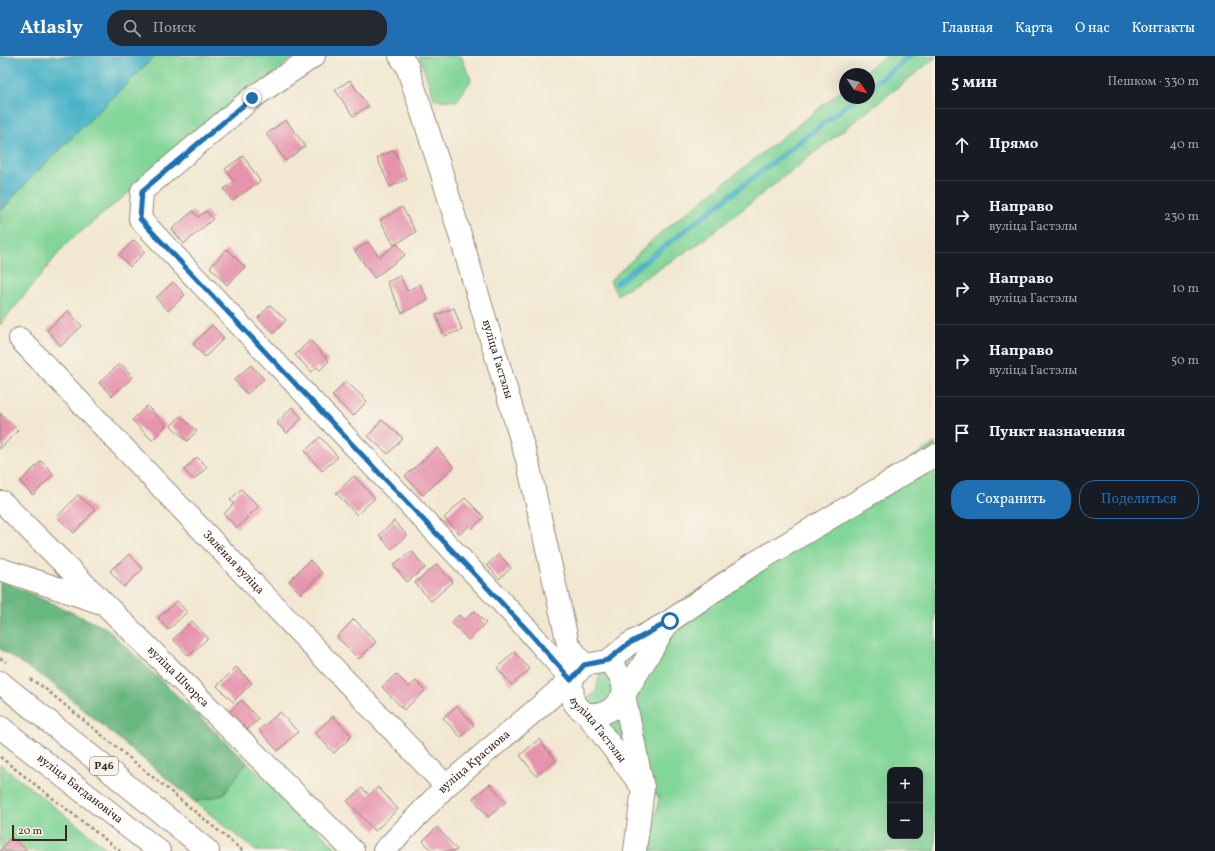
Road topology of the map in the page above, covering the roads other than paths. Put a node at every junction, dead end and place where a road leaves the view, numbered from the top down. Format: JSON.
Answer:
{"nodes":[{"id":1,"x":314,"y":56,"type":"edge"},
{"id":2,"x":400,"y":56,"type":"edge"},
{"id":3,"x":20,"y":339,"type":"dead end"},
{"id":4,"x":935,"y":455,"type":"edge"},
{"id":5,"x":2,"y":502,"type":"dead end"},
{"id":6,"x":0,"y":569,"type":"edge"},
{"id":7,"x":104,"y":604,"type":"junction"},
{"id":8,"x":670,"y":621,"type":"junction"},
{"id":9,"x":608,"y":660,"type":"junction"},
{"id":10,"x":577,"y":672,"type":"junction"},
{"id":11,"x":6,"y":674,"type":"edge"},
{"id":12,"x":624,"y":695,"type":"junction"},
{"id":13,"x":587,"y":714,"type":"junction"},
{"id":14,"x":0,"y":727,"type":"edge"},
{"id":15,"x":446,"y":786,"type":"junction"},
{"id":16,"x":643,"y":788,"type":"junction"},
{"id":17,"x":159,"y":851,"type":"edge"},
{"id":18,"x":208,"y":851,"type":"edge"},
{"id":19,"x":354,"y":851,"type":"edge"},
{"id":20,"x":384,"y":851,"type":"edge"},
{"id":21,"x":635,"y":851,"type":"edge"}],
"edges":[{"from":1,"to":10,"type":"street","name":"вуліца Гастэлы"},
{"from":2,"to":10,"type":"street","name":"вуліца Гастэлы"},
{"from":3,"to":15,"type":"street","name":"Зялёная вуліца"},
{"from":4,"to":8,"type":"street"},
{"from":5,"to":7,"type":"street","name":"вуліца Шчорса"},
{"from":6,"to":7,"type":"street"},
{"from":7,"to":19,"type":"street","name":"вуліца Шчорса"},
{"from":8,"to":9,"type":"street"},
{"from":8,"to":12,"type":"street"},
{"from":9,"to":10,"type":"street"},
{"from":9,"to":12,"type":"street","name":"вуліца Гастэлы"},
{"from":10,"to":13,"type":"street","name":"вуліца Гастэлы"},
{"from":10,"to":15,"type":"street","name":"вуліца Краснова"},
{"from":11,"to":18,"type":"street","number":"Р46"},
{"from":12,"to":13,"type":"street"},
{"from":12,"to":16,"type":"street","name":"вуліца Гастэлы"},
{"from":13,"to":16,"type":"street","name":"вуліца Гастэлы"},
{"from":14,"to":17,"type":"street","name":"вуліца Багдановіча","number":"Р46"},
{"from":15,"to":20,"type":"street","name":"вуліца Краснова"},
{"from":16,"to":21,"type":"street","name":"вуліца Гастэлы"}]}
